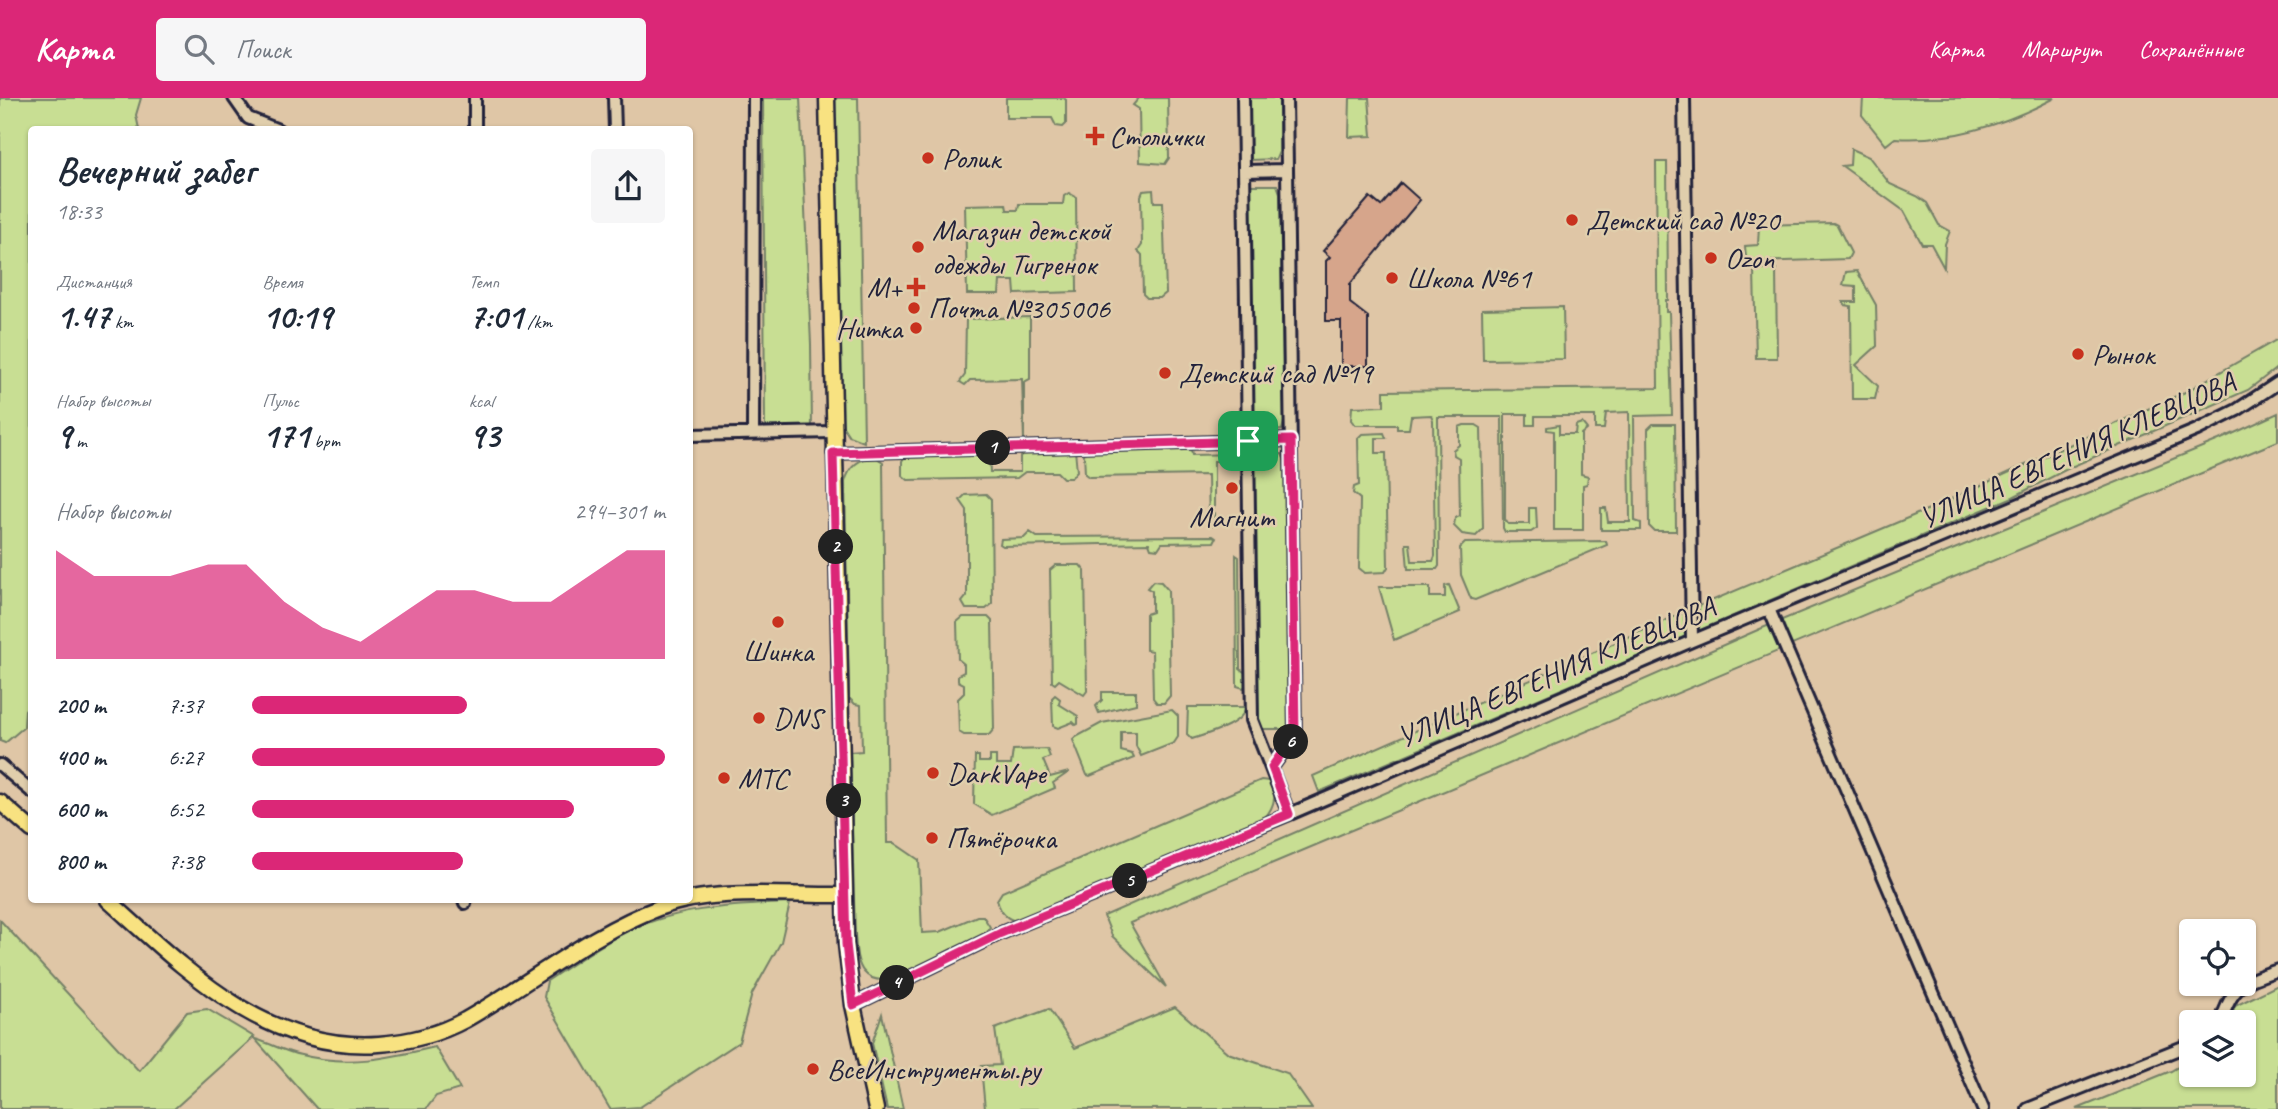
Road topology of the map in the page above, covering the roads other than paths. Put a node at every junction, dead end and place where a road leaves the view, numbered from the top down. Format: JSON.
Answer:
{"nodes":[{"id":1,"x":234,"y":98,"type":"edge"},
{"id":2,"x":475,"y":98,"type":"edge"},
{"id":3,"x":614,"y":98,"type":"edge"},
{"id":4,"x":754,"y":98,"type":"edge"},
{"id":5,"x":827,"y":98,"type":"edge"},
{"id":6,"x":1243,"y":98,"type":"edge"},
{"id":7,"x":1286,"y":98,"type":"edge"},
{"id":8,"x":1684,"y":98,"type":"edge"},
{"id":9,"x":268,"y":126,"type":"edge"},
{"id":10,"x":475,"y":126,"type":"edge"},
{"id":11,"x":615,"y":126,"type":"edge"},
{"id":12,"x":1287,"y":170,"type":"junction"},
{"id":13,"x":1244,"y":171,"type":"junction"},
{"id":14,"x":2278,"y":383,"type":"edge"},
{"id":15,"x":833,"y":432,"type":"junction"},
{"id":16,"x":753,"y":433,"type":"junction"},
{"id":17,"x":693,"y":435,"type":"edge"},
{"id":18,"x":1291,"y":440,"type":"junction"},
{"id":19,"x":1248,"y":441,"type":"junction"},
{"id":20,"x":833,"y":453,"type":"junction"},
{"id":21,"x":1769,"y":609,"type":"junction"},
{"id":22,"x":1692,"y":641,"type":"junction"},
{"id":23,"x":0,"y":765,"type":"edge"},
{"id":24,"x":1272,"y":767,"type":"junction"},
{"id":25,"x":28,"y":789,"type":"edge"},
{"id":26,"x":0,"y":802,"type":"edge"},
{"id":27,"x":1289,"y":814,"type":"junction"},
{"id":28,"x":28,"y":826,"type":"edge"},
{"id":29,"x":845,"y":895,"type":"junction"},
{"id":30,"x":693,"y":901,"type":"edge"},
{"id":31,"x":112,"y":903,"type":"edge"},
{"id":32,"x":682,"y":903,"type":"edge"},
{"id":33,"x":2278,"y":970,"type":"edge"},
{"id":34,"x":853,"y":1005,"type":"junction"},
{"id":35,"x":2224,"y":1010,"type":"edge"},
{"id":36,"x":2179,"y":1049,"type":"edge"},
{"id":37,"x":876,"y":1109,"type":"edge"},
{"id":38,"x":1983,"y":1109,"type":"edge"},
{"id":39,"x":2028,"y":1109,"type":"edge"}],
"edges":[{"from":1,"to":9,"type":"street"},
{"from":2,"to":10,"type":"street"},
{"from":3,"to":11,"type":"street"},
{"from":4,"to":16,"type":"street"},
{"from":5,"to":15,"type":"main road"},
{"from":6,"to":13,"type":"street"},
{"from":7,"to":12,"type":"street"},
{"from":8,"to":22,"type":"street"},
{"from":12,"to":13,"type":"street"},
{"from":12,"to":18,"type":"street"},
{"from":13,"to":19,"type":"street"},
{"from":14,"to":21,"type":"street","name":"УЛИЦА ЕВГЕНИЯ КЛЕВЦОВА"},
{"from":15,"to":16,"type":"street"},
{"from":15,"to":20,"type":"main road"},
{"from":16,"to":17,"type":"street"},
{"from":18,"to":19,"type":"street"},
{"from":18,"to":24,"type":"street"},
{"from":19,"to":20,"type":"street"},
{"from":19,"to":24,"type":"street"},
{"from":20,"to":29,"type":"main road"},
{"from":21,"to":22,"type":"street","name":"УЛИЦА ЕВГЕНИЯ КЛЕВЦОВА"},
{"from":21,"to":38,"type":"street"},
{"from":22,"to":27,"type":"street","name":"УЛИЦА ЕВГЕНИЯ КЛЕВЦОВА"},
{"from":23,"to":25,"type":"street"},
{"from":24,"to":27,"type":"street"},
{"from":26,"to":28,"type":"main road"},
{"from":27,"to":34,"type":"street","name":"УЛИЦА ЕВГЕНИЯ КЛЕВЦОВА"},
{"from":29,"to":30,"type":"main road"},
{"from":29,"to":34,"type":"main road"},
{"from":31,"to":32,"type":"main road"},
{"from":33,"to":35,"type":"street"},
{"from":34,"to":37,"type":"main road"},
{"from":36,"to":39,"type":"street"}]}
